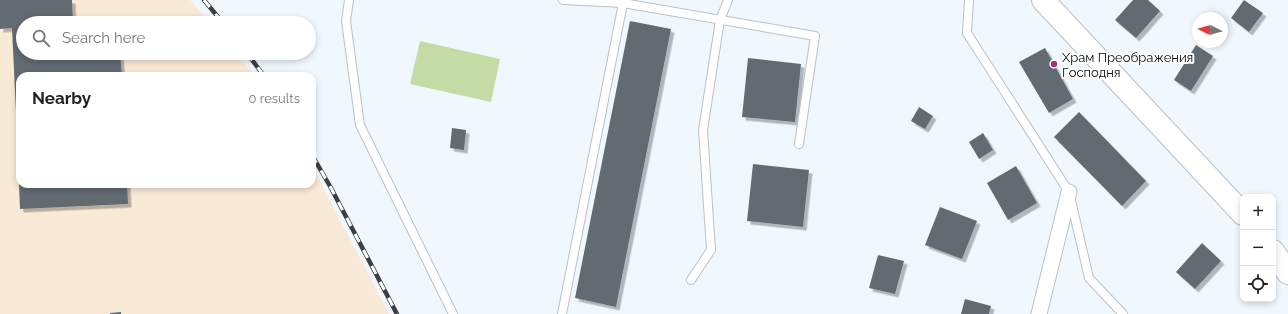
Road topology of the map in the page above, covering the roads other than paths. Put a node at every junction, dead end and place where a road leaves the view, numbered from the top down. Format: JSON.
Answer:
{"nodes":[{"id":1,"x":350,"y":0,"type":"edge"},
{"id":2,"x":563,"y":0,"type":"edge"},
{"id":3,"x":728,"y":0,"type":"edge"},
{"id":4,"x":969,"y":0,"type":"edge"},
{"id":5,"x":1043,"y":0,"type":"edge"},
{"id":6,"x":623,"y":3,"type":"junction"},
{"id":7,"x":720,"y":20,"type":"junction"},
{"id":8,"x":799,"y":144,"type":"dead end"},
{"id":9,"x":1068,"y":192,"type":"junction"},
{"id":10,"x":1240,"y":211,"type":"edge"},
{"id":11,"x":1276,"y":255,"type":"edge"},
{"id":12,"x":1288,"y":273,"type":"edge"},
{"id":13,"x":691,"y":280,"type":"dead end"},
{"id":14,"x":453,"y":314,"type":"edge"},
{"id":15,"x":562,"y":314,"type":"edge"},
{"id":16,"x":1039,"y":314,"type":"edge"},
{"id":17,"x":1123,"y":314,"type":"edge"}],
"edges":[{"from":1,"to":14,"type":"lane"},
{"from":2,"to":6,"type":"lane"},
{"from":3,"to":7,"type":"lane"},
{"from":4,"to":9,"type":"lane"},
{"from":5,"to":10,"type":"main road"},
{"from":6,"to":7,"type":"lane"},
{"from":6,"to":15,"type":"lane"},
{"from":7,"to":8,"type":"lane"},
{"from":7,"to":13,"type":"lane"},
{"from":9,"to":16,"type":"street"},
{"from":9,"to":17,"type":"lane"},
{"from":11,"to":12,"type":"main road"}]}
